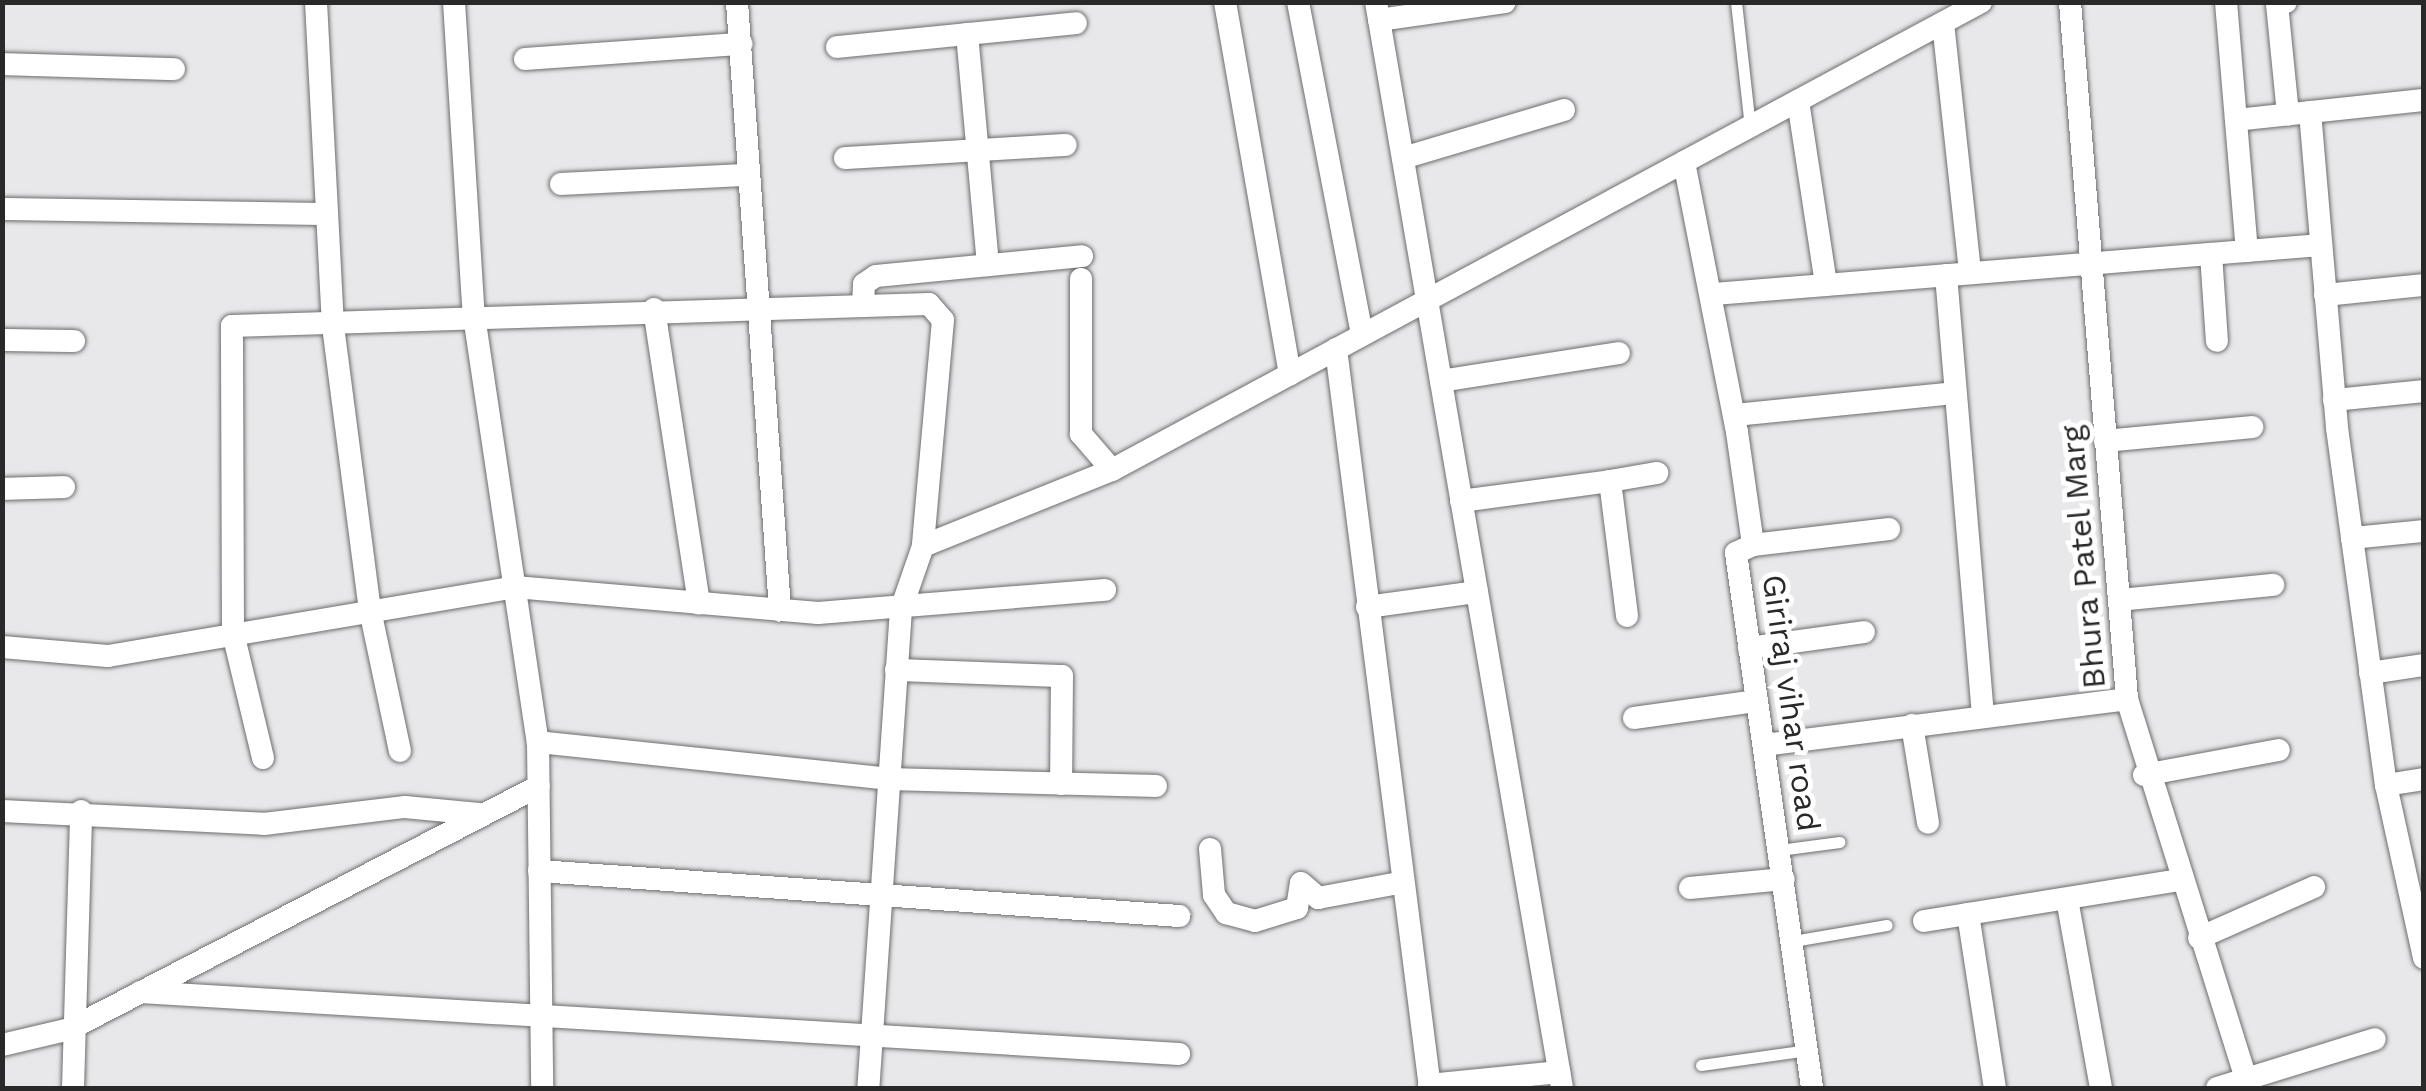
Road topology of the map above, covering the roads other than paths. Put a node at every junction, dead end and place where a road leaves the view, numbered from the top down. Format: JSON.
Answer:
{"nodes":[{"id":1,"x":316,"y":2,"type":"edge"},
{"id":2,"x":454,"y":2,"type":"edge"},
{"id":3,"x":738,"y":2,"type":"edge"},
{"id":4,"x":1225,"y":2,"type":"edge"},
{"id":5,"x":1298,"y":2,"type":"edge"},
{"id":6,"x":1505,"y":2,"type":"edge"},
{"id":7,"x":1736,"y":2,"type":"edge"},
{"id":8,"x":1980,"y":2,"type":"edge"},
{"id":9,"x":2070,"y":2,"type":"edge"},
{"id":10,"x":2226,"y":2,"type":"edge"},
{"id":11,"x":2286,"y":2,"type":"edge"},
{"id":12,"x":1378,"y":11,"type":"edge"},
{"id":13,"x":1076,"y":23,"type":"dead end"},
{"id":14,"x":1942,"y":23,"type":"junction"},
{"id":15,"x":967,"y":34,"type":"junction"},
{"id":16,"x":742,"y":44,"type":"junction"},
{"id":17,"x":837,"y":47,"type":"dead end"},
{"id":18,"x":525,"y":59,"type":"dead end"},
{"id":19,"x":2,"y":64,"type":"edge"},
{"id":20,"x":174,"y":69,"type":"dead end"},
{"id":21,"x":2424,"y":100,"type":"edge"},
{"id":22,"x":1798,"y":101,"type":"junction"},
{"id":23,"x":1564,"y":110,"type":"dead end"},
{"id":24,"x":2299,"y":113,"type":"junction"},
{"id":25,"x":2236,"y":120,"type":"junction"},
{"id":26,"x":1750,"y":126,"type":"junction"},
{"id":27,"x":1066,"y":145,"type":"dead end"},
{"id":28,"x":978,"y":148,"type":"junction"},
{"id":29,"x":846,"y":158,"type":"dead end"},
{"id":30,"x":1403,"y":158,"type":"junction"},
{"id":31,"x":1684,"y":162,"type":"junction"},
{"id":32,"x":748,"y":175,"type":"junction"},
{"id":33,"x":561,"y":184,"type":"dead end"},
{"id":34,"x":2,"y":209,"type":"edge"},
{"id":35,"x":327,"y":214,"type":"junction"},
{"id":36,"x":2321,"y":245,"type":"junction"},
{"id":37,"x":2247,"y":251,"type":"junction"},
{"id":38,"x":2211,"y":254,"type":"junction"},
{"id":39,"x":2091,"y":263,"type":"junction"},
{"id":40,"x":988,"y":265,"type":"junction"},
{"id":41,"x":1958,"y":274,"type":"junction"},
{"id":42,"x":1826,"y":285,"type":"junction"},
{"id":43,"x":2424,"y":285,"type":"edge"},
{"id":44,"x":1714,"y":294,"type":"junction"},
{"id":45,"x":2326,"y":295,"type":"junction"},
{"id":46,"x":1430,"y":299,"type":"junction"},
{"id":47,"x":863,"y":304,"type":"junction"},
{"id":48,"x":654,"y":309,"type":"junction"},
{"id":49,"x":757,"y":309,"type":"junction"},
{"id":50,"x":474,"y":316,"type":"junction"},
{"id":51,"x":333,"y":326,"type":"junction"},
{"id":52,"x":1362,"y":336,"type":"junction"},
{"id":53,"x":2,"y":340,"type":"edge"},
{"id":54,"x":74,"y":341,"type":"dead end"},
{"id":55,"x":2217,"y":341,"type":"dead end"},
{"id":56,"x":1336,"y":349,"type":"junction"},
{"id":57,"x":1618,"y":352,"type":"dead end"},
{"id":58,"x":1290,"y":374,"type":"junction"},
{"id":59,"x":1441,"y":381,"type":"junction"},
{"id":60,"x":2424,"y":391,"type":"edge"},
{"id":61,"x":1954,"y":392,"type":"junction"},
{"id":62,"x":2334,"y":400,"type":"junction"},
{"id":63,"x":1734,"y":415,"type":"junction"},
{"id":64,"x":2252,"y":427,"type":"dead end"},
{"id":65,"x":2106,"y":441,"type":"junction"},
{"id":66,"x":1112,"y":470,"type":"junction"},
{"id":67,"x":1657,"y":473,"type":"dead end"},
{"id":68,"x":1610,"y":481,"type":"junction"},
{"id":69,"x":64,"y":487,"type":"dead end"},
{"id":70,"x":2,"y":488,"type":"edge"},
{"id":71,"x":1462,"y":501,"type":"junction"},
{"id":72,"x":1889,"y":529,"type":"dead end"},
{"id":73,"x":2424,"y":531,"type":"edge"},
{"id":74,"x":2352,"y":538,"type":"junction"},
{"id":75,"x":1753,"y":544,"type":"junction"},
{"id":76,"x":923,"y":546,"type":"junction"},
{"id":77,"x":2273,"y":585,"type":"dead end"},
{"id":78,"x":515,"y":587,"type":"junction"},
{"id":79,"x":1105,"y":590,"type":"dead end"},
{"id":80,"x":1477,"y":592,"type":"junction"},
{"id":81,"x":2119,"y":600,"type":"junction"},
{"id":82,"x":699,"y":604,"type":"junction"},
{"id":83,"x":1367,"y":607,"type":"junction"},
{"id":84,"x":901,"y":609,"type":"junction"},
{"id":85,"x":370,"y":610,"type":"junction"},
{"id":86,"x":780,"y":610,"type":"junction"},
{"id":87,"x":1627,"y":616,"type":"dead end"},
{"id":88,"x":1864,"y":632,"type":"dead end"},
{"id":89,"x":233,"y":633,"type":"junction"},
{"id":90,"x":2,"y":647,"type":"edge"},
{"id":91,"x":1750,"y":648,"type":"junction"},
{"id":92,"x":2424,"y":665,"type":"edge"},
{"id":93,"x":896,"y":670,"type":"junction"},
{"id":94,"x":2370,"y":673,"type":"junction"},
{"id":95,"x":2127,"y":699,"type":"junction"},
{"id":96,"x":1757,"y":701,"type":"junction"},
{"id":97,"x":1983,"y":716,"type":"junction"},
{"id":98,"x":1634,"y":718,"type":"dead end"},
{"id":99,"x":1912,"y":725,"type":"junction"},
{"id":100,"x":538,"y":742,"type":"junction"},
{"id":101,"x":1764,"y":744,"type":"junction"},
{"id":102,"x":2278,"y":750,"type":"dead end"},
{"id":103,"x":400,"y":752,"type":"dead end"},
{"id":104,"x":262,"y":758,"type":"dead end"},
{"id":105,"x":2144,"y":775,"type":"junction"},
{"id":106,"x":2424,"y":779,"type":"edge"},
{"id":107,"x":889,"y":780,"type":"junction"},
{"id":108,"x":1061,"y":784,"type":"junction"},
{"id":109,"x":2386,"y":785,"type":"junction"},
{"id":110,"x":538,"y":786,"type":"junction"},
{"id":111,"x":1156,"y":786,"type":"dead end"},
{"id":112,"x":2,"y":811,"type":"edge"},
{"id":113,"x":81,"y":811,"type":"junction"},
{"id":114,"x":479,"y":814,"type":"junction"},
{"id":115,"x":1928,"y":823,"type":"dead end"},
{"id":116,"x":1839,"y":842,"type":"dead end"},
{"id":117,"x":1210,"y":849,"type":"dead end"},
{"id":118,"x":1779,"y":850,"type":"junction"},
{"id":119,"x":540,"y":871,"type":"junction"},
{"id":120,"x":1784,"y":879,"type":"junction"},
{"id":121,"x":2178,"y":880,"type":"junction"},
{"id":122,"x":1399,"y":883,"type":"junction"},
{"id":123,"x":2314,"y":887,"type":"dead end"},
{"id":124,"x":1690,"y":888,"type":"dead end"},
{"id":125,"x":881,"y":895,"type":"junction"},
{"id":126,"x":2067,"y":899,"type":"junction"},
{"id":127,"x":1968,"y":914,"type":"junction"},
{"id":128,"x":1179,"y":916,"type":"dead end"},
{"id":129,"x":1924,"y":921,"type":"dead end"},
{"id":130,"x":1887,"y":925,"type":"dead end"},
{"id":131,"x":2199,"y":938,"type":"junction"},
{"id":132,"x":1793,"y":942,"type":"junction"},
{"id":133,"x":2423,"y":952,"type":"edge"},
{"id":134,"x":140,"y":992,"type":"junction"},
{"id":135,"x":541,"y":1015,"type":"junction"},
{"id":136,"x":70,"y":1029,"type":"junction"},
{"id":137,"x":872,"y":1036,"type":"junction"},
{"id":138,"x":2375,"y":1039,"type":"dead end"},
{"id":139,"x":2,"y":1045,"type":"edge"},
{"id":140,"x":1808,"y":1050,"type":"junction"},
{"id":141,"x":1178,"y":1054,"type":"dead end"},
{"id":142,"x":1702,"y":1065,"type":"dead end"},
{"id":143,"x":1560,"y":1080,"type":"edge"},
{"id":144,"x":2248,"y":1084,"type":"edge"},
{"id":145,"x":1430,"y":1087,"type":"edge"},
{"id":146,"x":73,"y":1088,"type":"edge"},
{"id":147,"x":542,"y":1088,"type":"edge"},
{"id":148,"x":868,"y":1088,"type":"edge"},
{"id":149,"x":1812,"y":1088,"type":"edge"},
{"id":150,"x":1995,"y":1088,"type":"edge"},
{"id":151,"x":2101,"y":1088,"type":"edge"},
{"id":152,"x":2217,"y":1088,"type":"edge"}],
"edges":[{"from":1,"to":35,"type":"street"},
{"from":2,"to":50,"type":"street"},
{"from":3,"to":16,"type":"street"},
{"from":4,"to":58,"type":"street"},
{"from":5,"to":52,"type":"street"},
{"from":6,"to":12,"type":"street"},
{"from":7,"to":26,"type":"lane"},
{"from":8,"to":14,"type":"street"},
{"from":9,"to":39,"type":"street","name":"Bhura Patel Marg"},
{"from":10,"to":25,"type":"street"},
{"from":11,"to":24,"type":"street"},
{"from":12,"to":30,"type":"street"},
{"from":13,"to":15,"type":"street"},
{"from":14,"to":22,"type":"street"},
{"from":14,"to":41,"type":"street"},
{"from":15,"to":17,"type":"street"},
{"from":15,"to":28,"type":"street"},
{"from":16,"to":18,"type":"street"},
{"from":16,"to":32,"type":"street"},
{"from":19,"to":20,"type":"street"},
{"from":21,"to":24,"type":"street"},
{"from":22,"to":26,"type":"street"},
{"from":22,"to":42,"type":"street"},
{"from":23,"to":30,"type":"street"},
{"from":24,"to":25,"type":"street"},
{"from":24,"to":36,"type":"street"},
{"from":25,"to":37,"type":"street"},
{"from":26,"to":31,"type":"street"},
{"from":27,"to":28,"type":"street"},
{"from":28,"to":29,"type":"street"},
{"from":28,"to":40,"type":"street"},
{"from":30,"to":46,"type":"street"},
{"from":31,"to":44,"type":"street","name":"Giriraj vihar road"},
{"from":31,"to":46,"type":"street"},
{"from":32,"to":33,"type":"street"},
{"from":32,"to":49,"type":"street"},
{"from":34,"to":35,"type":"street"},
{"from":35,"to":51,"type":"street"},
{"from":36,"to":37,"type":"street"},
{"from":36,"to":45,"type":"street"},
{"from":37,"to":38,"type":"street"},
{"from":38,"to":39,"type":"street"},
{"from":38,"to":55,"type":"street"},
{"from":39,"to":41,"type":"street"},
{"from":39,"to":65,"type":"street","name":"Bhura Patel Marg"},
{"from":40,"to":47,"type":"street"},
{"from":40,"to":66,"type":"street"},
{"from":41,"to":42,"type":"street"},
{"from":41,"to":61,"type":"street"},
{"from":42,"to":44,"type":"street"},
{"from":43,"to":45,"type":"street"},
{"from":44,"to":63,"type":"street","name":"Giriraj vihar road"},
{"from":45,"to":62,"type":"street"},
{"from":46,"to":52,"type":"street"},
{"from":46,"to":59,"type":"street"},
{"from":47,"to":49,"type":"street"},
{"from":47,"to":76,"type":"street"},
{"from":48,"to":49,"type":"street"},
{"from":48,"to":50,"type":"street"},
{"from":48,"to":82,"type":"street"},
{"from":49,"to":86,"type":"street"},
{"from":50,"to":51,"type":"street"},
{"from":50,"to":78,"type":"street"},
{"from":51,"to":85,"type":"street"},
{"from":51,"to":89,"type":"street"},
{"from":52,"to":56,"type":"street"},
{"from":53,"to":54,"type":"street"},
{"from":56,"to":58,"type":"street"},
{"from":56,"to":83,"type":"street"},
{"from":57,"to":59,"type":"street"},
{"from":58,"to":66,"type":"street"},
{"from":59,"to":71,"type":"street"},
{"from":60,"to":62,"type":"street"},
{"from":61,"to":63,"type":"street"},
{"from":61,"to":97,"type":"street"},
{"from":62,"to":74,"type":"street"},
{"from":63,"to":75,"type":"street","name":"Giriraj vihar road"},
{"from":64,"to":65,"type":"street"},
{"from":65,"to":81,"type":"street","name":"Bhura Patel Marg"},
{"from":66,"to":76,"type":"street"},
{"from":67,"to":68,"type":"street"},
{"from":68,"to":71,"type":"street"},
{"from":68,"to":87,"type":"street"},
{"from":69,"to":70,"type":"street"},
{"from":71,"to":80,"type":"street"},
{"from":72,"to":75,"type":"street"},
{"from":73,"to":74,"type":"street"},
{"from":74,"to":94,"type":"street"},
{"from":75,"to":91,"type":"street","name":"Giriraj vihar road"},
{"from":76,"to":84,"type":"street"},
{"from":77,"to":81,"type":"street"},
{"from":78,"to":82,"type":"street"},
{"from":78,"to":85,"type":"street"},
{"from":78,"to":100,"type":"street"},
{"from":79,"to":84,"type":"street"},
{"from":80,"to":83,"type":"street"},
{"from":80,"to":143,"type":"street"},
{"from":81,"to":95,"type":"street","name":"Bhura Patel Marg"},
{"from":82,"to":86,"type":"street"},
{"from":83,"to":122,"type":"street"},
{"from":84,"to":86,"type":"street"},
{"from":84,"to":93,"type":"street"},
{"from":85,"to":89,"type":"street"},
{"from":85,"to":103,"type":"street"},
{"from":88,"to":91,"type":"street"},
{"from":89,"to":90,"type":"street"},
{"from":89,"to":104,"type":"street"},
{"from":91,"to":96,"type":"street","name":"Giriraj vihar road"},
{"from":92,"to":94,"type":"street"},
{"from":93,"to":107,"type":"street"},
{"from":93,"to":108,"type":"street"},
{"from":94,"to":109,"type":"street"},
{"from":95,"to":97,"type":"street"},
{"from":95,"to":105,"type":"street","name":"Bhura Patel Marg"},
{"from":96,"to":98,"type":"street"},
{"from":96,"to":101,"type":"street","name":"Giriraj vihar road"},
{"from":97,"to":99,"type":"street"},
{"from":99,"to":101,"type":"street"},
{"from":99,"to":115,"type":"street"},
{"from":100,"to":107,"type":"street"},
{"from":100,"to":110,"type":"street"},
{"from":101,"to":118,"type":"street","name":"Giriraj vihar road"},
{"from":102,"to":105,"type":"street"},
{"from":105,"to":121,"type":"street","name":"Bhura Patel Marg"},
{"from":106,"to":109,"type":"street"},
{"from":107,"to":108,"type":"street"},
{"from":107,"to":125,"type":"street"},
{"from":108,"to":111,"type":"street"},
{"from":109,"to":133,"type":"street"},
{"from":110,"to":114,"type":"street"},
{"from":110,"to":119,"type":"street"},
{"from":112,"to":113,"type":"street"},
{"from":113,"to":114,"type":"street"},
{"from":113,"to":136,"type":"street"},
{"from":114,"to":134,"type":"street"},
{"from":116,"to":118,"type":"lane"},
{"from":117,"to":122,"type":"street"},
{"from":118,"to":120,"type":"street","name":"Giriraj vihar road"},
{"from":119,"to":125,"type":"street"},
{"from":119,"to":135,"type":"street"},
{"from":120,"to":124,"type":"street"},
{"from":120,"to":132,"type":"street","name":"Giriraj vihar road"},
{"from":121,"to":126,"type":"street"},
{"from":121,"to":131,"type":"street","name":"Bhura Patel Marg"},
{"from":122,"to":145,"type":"street"},
{"from":123,"to":131,"type":"street"},
{"from":125,"to":128,"type":"street"},
{"from":125,"to":137,"type":"street"},
{"from":126,"to":127,"type":"street"},
{"from":126,"to":151,"type":"street"},
{"from":127,"to":129,"type":"street"},
{"from":127,"to":150,"type":"street"},
{"from":130,"to":132,"type":"lane"},
{"from":131,"to":144,"type":"street","name":"Bhura Patel Marg"},
{"from":132,"to":140,"type":"street","name":"Giriraj vihar road"},
{"from":134,"to":135,"type":"street"},
{"from":134,"to":136,"type":"street"},
{"from":135,"to":137,"type":"street"},
{"from":135,"to":147,"type":"street"},
{"from":136,"to":139,"type":"street"},
{"from":136,"to":146,"type":"street"},
{"from":137,"to":141,"type":"street"},
{"from":137,"to":148,"type":"street"},
{"from":138,"to":144,"type":"street"},
{"from":140,"to":142,"type":"lane"},
{"from":140,"to":149,"type":"street","name":"Giriraj vihar road"},
{"from":143,"to":145,"type":"street"},
{"from":144,"to":152,"type":"street"}]}
